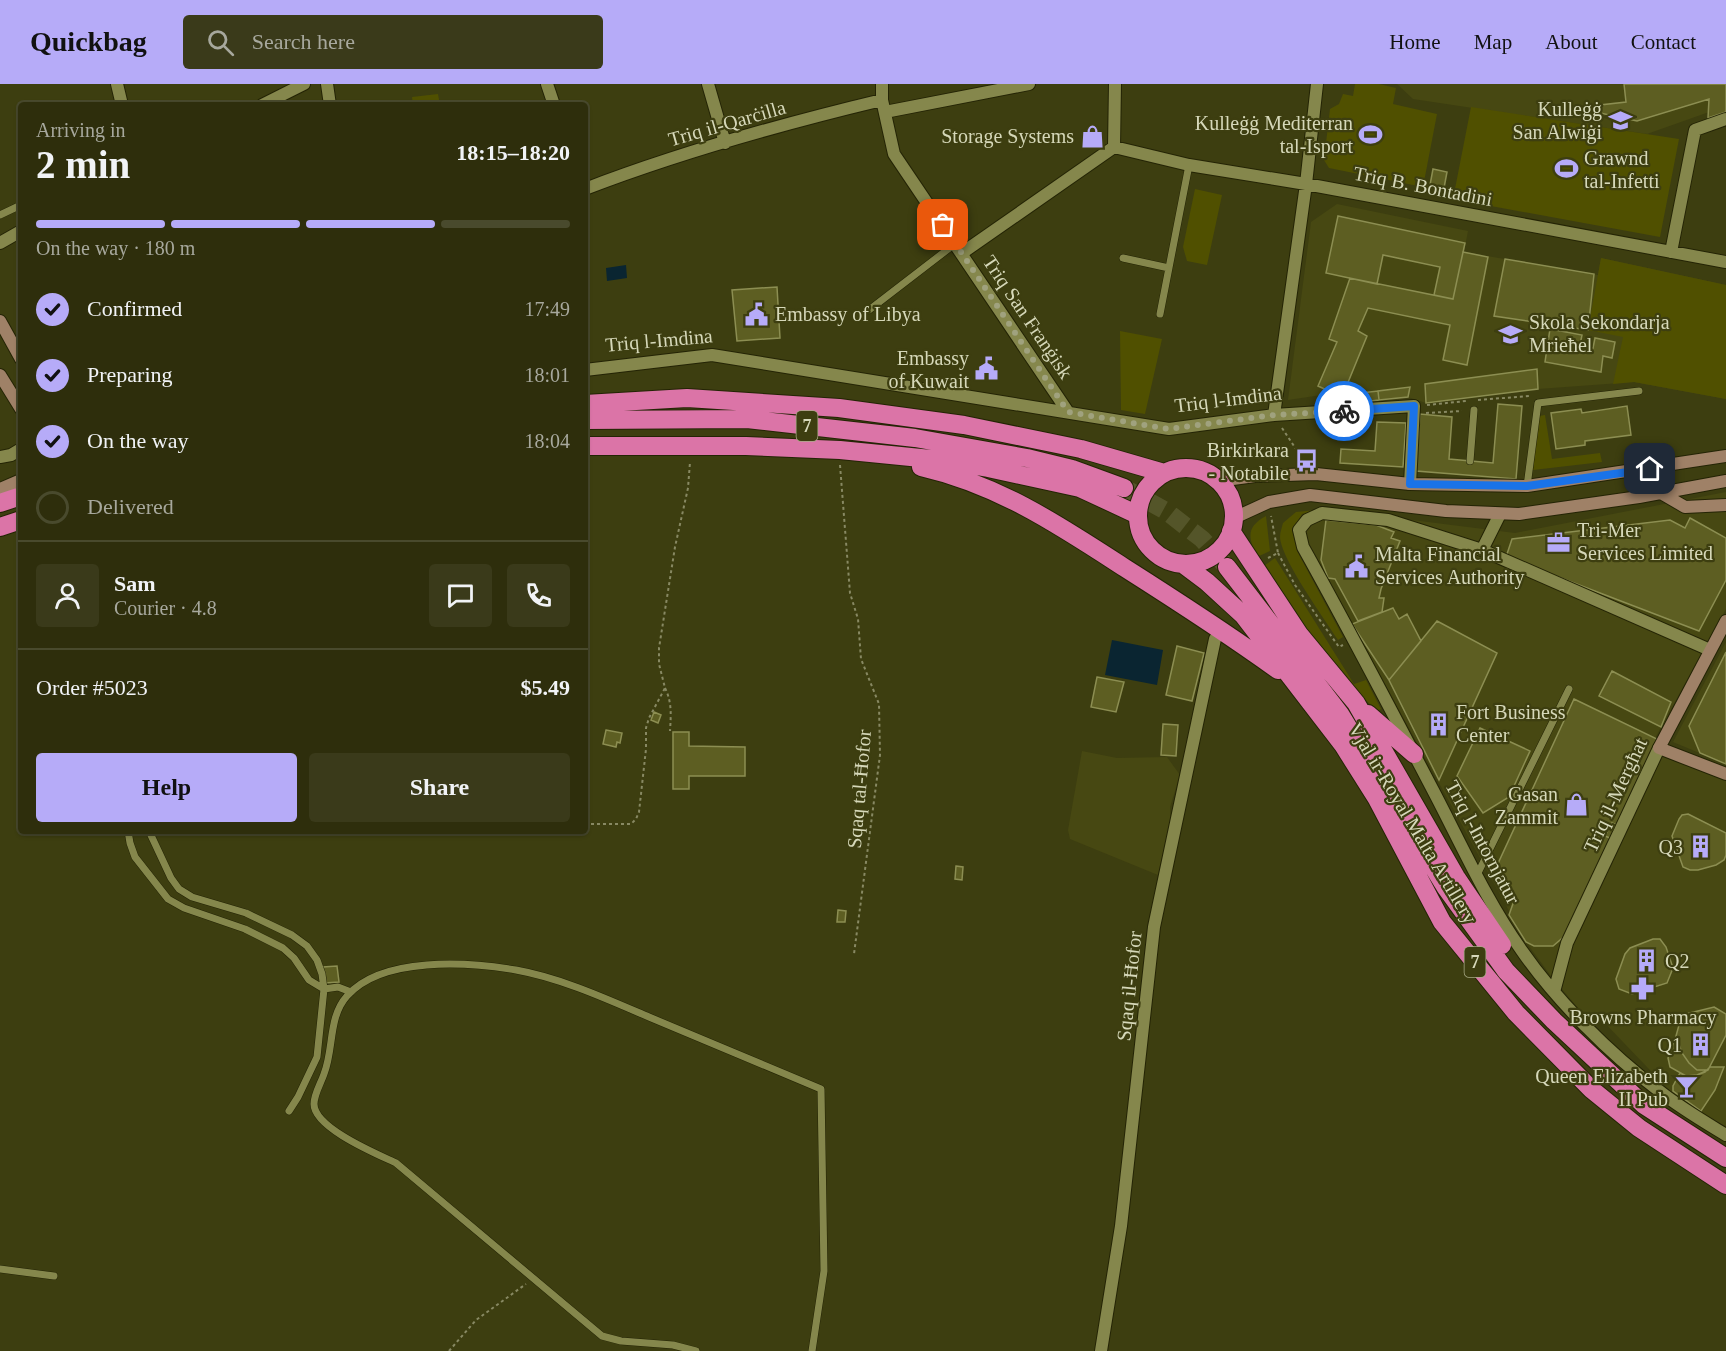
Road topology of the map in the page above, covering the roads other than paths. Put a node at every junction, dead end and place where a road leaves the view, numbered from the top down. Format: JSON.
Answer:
{"nodes":[{"id":1,"x":117,"y":84,"type":"edge"},
{"id":2,"x":304,"y":84,"type":"edge"},
{"id":3,"x":327,"y":84,"type":"edge"},
{"id":4,"x":547,"y":84,"type":"edge"},
{"id":5,"x":708,"y":84,"type":"edge"},
{"id":6,"x":882,"y":84,"type":"edge"},
{"id":7,"x":1029,"y":84,"type":"edge"},
{"id":8,"x":1115,"y":84,"type":"edge"},
{"id":9,"x":1317,"y":84,"type":"edge"},
{"id":10,"x":121,"y":102,"type":"edge"},
{"id":11,"x":268,"y":102,"type":"edge"},
{"id":12,"x":330,"y":102,"type":"edge"},
{"id":13,"x":553,"y":102,"type":"edge"},
{"id":14,"x":884,"y":106,"type":"junction"},
{"id":15,"x":1726,"y":119,"type":"edge"},
{"id":16,"x":725,"y":143,"type":"junction"},
{"id":17,"x":1114,"y":147,"type":"junction"},
{"id":18,"x":1189,"y":165,"type":"junction"},
{"id":19,"x":1306,"y":184,"type":"junction"},
{"id":20,"x":588,"y":188,"type":"edge"},
{"id":21,"x":18,"y":206,"type":"edge"},
{"id":22,"x":0,"y":215,"type":"edge"},
{"id":23,"x":18,"y":233,"type":"edge"},
{"id":24,"x":0,"y":243,"type":"edge"},
{"id":25,"x":959,"y":248,"type":"junction"},
{"id":26,"x":1671,"y":252,"type":"junction"},
{"id":27,"x":1123,"y":258,"type":"dead end"},
{"id":28,"x":1726,"y":262,"type":"edge"},
{"id":29,"x":1169,"y":268,"type":"junction"},
{"id":30,"x":869,"y":310,"type":"dead end"},
{"id":31,"x":1160,"y":314,"type":"dead end"},
{"id":32,"x":0,"y":321,"type":"edge"},
{"id":33,"x":18,"y":354,"type":"edge"},
{"id":34,"x":588,"y":370,"type":"edge"},
{"id":35,"x":0,"y":375,"type":"edge"},
{"id":36,"x":1639,"y":391,"type":"dead end"},
{"id":37,"x":18,"y":404,"type":"edge"},
{"id":38,"x":588,"y":404,"type":"edge"},
{"id":39,"x":1474,"y":410,"type":"road end"},
{"id":40,"x":1068,"y":412,"type":"junction"},
{"id":41,"x":1274,"y":415,"type":"junction"},
{"id":42,"x":588,"y":420,"type":"edge"},
{"id":43,"x":588,"y":446,"type":"edge"},
{"id":44,"x":18,"y":451,"type":"edge"},
{"id":45,"x":847,"y":451,"type":"junction"},
{"id":46,"x":1726,"y":456,"type":"edge"},
{"id":47,"x":0,"y":457,"type":"edge"},
{"id":48,"x":1470,"y":461,"type":"dead end"},
{"id":49,"x":1726,"y":464,"type":"edge"},
{"id":50,"x":1670,"y":466,"type":"junction"},
{"id":51,"x":1168,"y":471,"type":"junction"},
{"id":52,"x":18,"y":481,"type":"edge"},
{"id":53,"x":1218,"y":481,"type":"junction"},
{"id":54,"x":1726,"y":482,"type":"edge"},
{"id":55,"x":1410,"y":484,"type":"junction"},
{"id":56,"x":1527,"y":486,"type":"junction"},
{"id":57,"x":1124,"y":488,"type":"tunnel mouth"},
{"id":58,"x":0,"y":489,"type":"edge"},
{"id":59,"x":1661,"y":493,"type":"junction"},
{"id":60,"x":18,"y":497,"type":"edge"},
{"id":61,"x":0,"y":503,"type":"edge"},
{"id":62,"x":1726,"y":505,"type":"edge"},
{"id":63,"x":1500,"y":514,"type":"junction"},
{"id":64,"x":1138,"y":515,"type":"junction"},
{"id":65,"x":18,"y":521,"type":"edge"},
{"id":66,"x":1232,"y":525,"type":"junction"},
{"id":67,"x":0,"y":527,"type":"edge"},
{"id":68,"x":1482,"y":550,"type":"junction"},
{"id":69,"x":1183,"y":564,"type":"junction"},
{"id":70,"x":1227,"y":567,"type":"tunnel mouth"},
{"id":71,"x":1726,"y":621,"type":"edge"},
{"id":72,"x":1221,"y":630,"type":"junction"},
{"id":73,"x":1710,"y":650,"type":"junction"},
{"id":74,"x":1292,"y":680,"type":"junction"},
{"id":75,"x":1569,"y":689,"type":"dead end"},
{"id":76,"x":1356,"y":703,"type":"junction"},
{"id":77,"x":1659,"y":748,"type":"junction"},
{"id":78,"x":1414,"y":754,"type":"junction"},
{"id":79,"x":1726,"y":774,"type":"edge"},
{"id":80,"x":129,"y":834,"type":"edge"},
{"id":81,"x":150,"y":834,"type":"edge"},
{"id":82,"x":1475,"y":877,"type":"junction"},
{"id":83,"x":324,"y":988,"type":"junction"},
{"id":84,"x":351,"y":992,"type":"junction"},
{"id":85,"x":1554,"y":992,"type":"junction"},
{"id":86,"x":1554,"y":1020,"type":"junction"},
{"id":87,"x":289,"y":1111,"type":"dead end"},
{"id":88,"x":1726,"y":1135,"type":"edge"},
{"id":89,"x":1726,"y":1158,"type":"edge"},
{"id":90,"x":1726,"y":1185,"type":"edge"},
{"id":91,"x":0,"y":1269,"type":"edge"},
{"id":92,"x":54,"y":1276,"type":"dead end"},
{"id":93,"x":696,"y":1351,"type":"edge"},
{"id":94,"x":812,"y":1351,"type":"edge"},
{"id":95,"x":1101,"y":1351,"type":"edge"}],
"edges":[{"from":1,"to":10,"type":"street"},
{"from":2,"to":11,"type":"street"},
{"from":3,"to":12,"type":"street"},
{"from":4,"to":13,"type":"street"},
{"from":5,"to":16,"type":"street"},
{"from":6,"to":14,"type":"street","name":"Triq San Franġisk"},
{"from":7,"to":14,"type":"street","name":"Triq il-Qarċilla"},
{"from":8,"to":17,"type":"street"},
{"from":9,"to":19,"type":"street"},
{"from":14,"to":16,"type":"street","name":"Triq il-Qarċilla"},
{"from":14,"to":25,"type":"street","name":"Triq San Franġisk"},
{"from":15,"to":26,"type":"street"},
{"from":16,"to":20,"type":"street","name":"Triq il-Qarċilla"},
{"from":17,"to":18,"type":"street","name":"Triq B. Bontadini"},
{"from":17,"to":25,"type":"street"},
{"from":18,"to":19,"type":"street","name":"Triq B. Bontadini"},
{"from":18,"to":29,"type":"lane"},
{"from":19,"to":26,"type":"street","name":"Triq B. Bontadini"},
{"from":19,"to":41,"type":"street"},
{"from":21,"to":22,"type":"lane"},
{"from":23,"to":24,"type":"street"},
{"from":25,"to":30,"type":"lane"},
{"from":25,"to":40,"type":"street","name":"Triq San Franġisk"},
{"from":26,"to":28,"type":"street","name":"Triq B. Bontadini"},
{"from":27,"to":29,"type":"lane"},
{"from":29,"to":31,"type":"lane"},
{"from":32,"to":33,"type":"main road"},
{"from":34,"to":40,"type":"street","name":"Triq l-Imdina"},
{"from":35,"to":37,"type":"main road"},
{"from":36,"to":56,"type":"lane"},
{"from":38,"to":51,"type":"highway","number":"7"},
{"from":39,"to":48,"type":"lane"},
{"from":40,"to":41,"type":"street","name":"Triq l-Imdina"},
{"from":41,"to":55,"type":"street","name":"Triq l-Imdina"},
{"from":42,"to":57,"type":"highway","number":"7"},
{"from":43,"to":45,"type":"highway","number":"7"},
{"from":44,"to":47,"type":"street"},
{"from":45,"to":64,"type":"highway"},
{"from":45,"to":72,"type":"highway"},
{"from":46,"to":50,"type":"main road"},
{"from":49,"to":50,"type":"main road"},
{"from":50,"to":56,"type":"main road"},
{"from":51,"to":53,"type":"highway"},
{"from":51,"to":64,"type":"highway"},
{"from":52,"to":58,"type":"main road"},
{"from":53,"to":55,"type":"main road"},
{"from":53,"to":66,"type":"highway"},
{"from":54,"to":59,"type":"main road"},
{"from":55,"to":56,"type":"main road"},
{"from":59,"to":62,"type":"main road"},
{"from":59,"to":63,"type":"main road"},
{"from":60,"to":61,"type":"highway"},
{"from":63,"to":66,"type":"main road"},
{"from":63,"to":68,"type":"street"},
{"from":64,"to":69,"type":"highway"},
{"from":65,"to":67,"type":"highway"},
{"from":66,"to":69,"type":"highway"},
{"from":66,"to":76,"type":"highway","name":"Vjal ir-Royal Malta Artillery"},
{"from":68,"to":73,"type":"street"},
{"from":68,"to":78,"type":"street","name":"Triq l-Intornjatur"},
{"from":69,"to":74,"type":"highway","name":"Vjal ir-Royal Malta Artillery"},
{"from":70,"to":86,"type":"highway","name":"Vjal ir-Royal Malta Artillery","number":"7"},
{"from":71,"to":73,"type":"main road","name":"Triq il-Mergħat"},
{"from":72,"to":74,"type":"highway"},
{"from":72,"to":95,"type":"street","name":"Sqaq il-Ħofor"},
{"from":73,"to":77,"type":"main road","name":"Triq il-Mergħat"},
{"from":74,"to":90,"type":"highway","name":"Vjal ir-Royal Malta Artillery","number":"7"},
{"from":75,"to":82,"type":"lane"},
{"from":76,"to":78,"type":"highway"},
{"from":76,"to":86,"type":"highway","name":"Vjal ir-Royal Malta Artillery"},
{"from":77,"to":79,"type":"main road"},
{"from":77,"to":85,"type":"street","name":"Triq il-Mergħat"},
{"from":78,"to":82,"type":"street","name":"Triq l-Intornjatur"},
{"from":80,"to":83,"type":"lane"},
{"from":81,"to":83,"type":"lane"},
{"from":82,"to":85,"type":"street","name":"Triq l-Intornjatur"},
{"from":83,"to":84,"type":"lane"},
{"from":83,"to":87,"type":"lane"},
{"from":84,"to":93,"type":"lane"},
{"from":84,"to":94,"type":"lane"},
{"from":85,"to":88,"type":"street","name":"Triq l-Intornjatur"},
{"from":86,"to":89,"type":"highway","name":"Vjal ir-Royal Malta Artillery","number":"7"},
{"from":91,"to":92,"type":"lane"}]}
